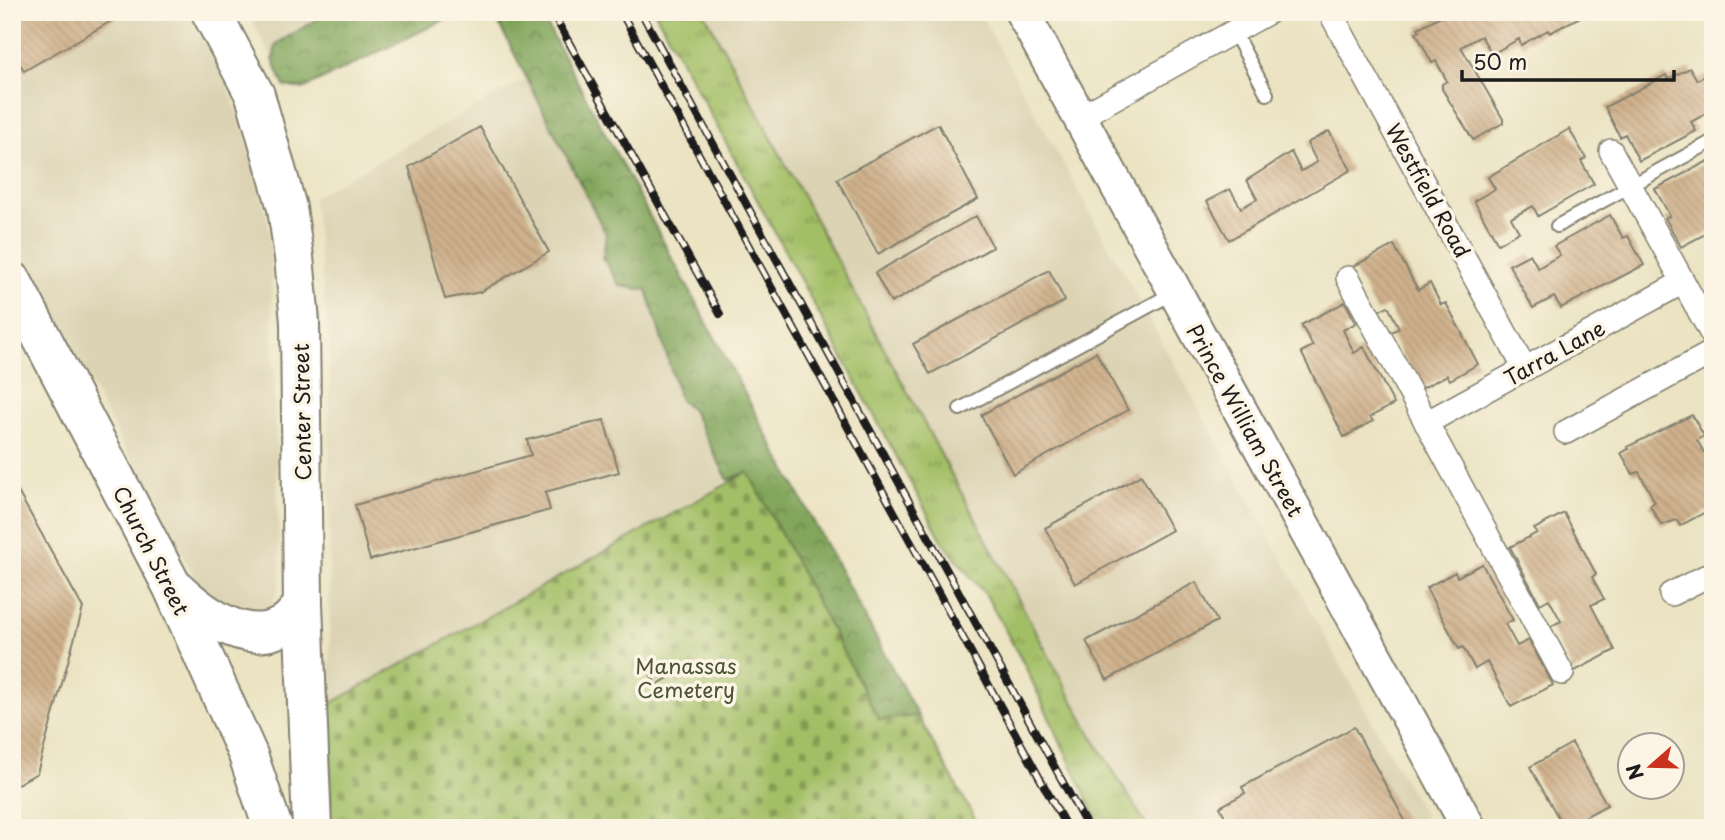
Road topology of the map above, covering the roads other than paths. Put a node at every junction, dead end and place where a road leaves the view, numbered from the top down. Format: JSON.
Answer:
{"nodes":[{"id":1,"x":211,"y":12,"type":"edge"},
{"id":2,"x":1021,"y":12,"type":"edge"},
{"id":3,"x":1269,"y":12,"type":"edge"},
{"id":4,"x":1330,"y":12,"type":"edge"},
{"id":5,"x":1234,"y":32,"type":"junction"},
{"id":6,"x":1267,"y":94,"type":"dead end"},
{"id":7,"x":1080,"y":117,"type":"junction"},
{"id":8,"x":1713,"y":141,"type":"edge"},
{"id":9,"x":1611,"y":151,"type":"dead end"},
{"id":10,"x":1631,"y":186,"type":"junction"},
{"id":11,"x":1557,"y":226,"type":"dead end"},
{"id":12,"x":1348,"y":278,"type":"dead end"},
{"id":13,"x":12,"y":281,"type":"edge"},
{"id":14,"x":1682,"y":282,"type":"junction"},
{"id":15,"x":1176,"y":292,"type":"junction"},
{"id":16,"x":1713,"y":336,"type":"edge"},
{"id":17,"x":1713,"y":352,"type":"edge"},
{"id":18,"x":1525,"y":369,"type":"junction"},
{"id":19,"x":960,"y":409,"type":"dead end"},
{"id":20,"x":1426,"y":423,"type":"junction"},
{"id":21,"x":1566,"y":432,"type":"dead end"},
{"id":22,"x":1713,"y":573,"type":"edge"},
{"id":23,"x":172,"y":586,"type":"junction"},
{"id":24,"x":1671,"y":594,"type":"dead end"},
{"id":25,"x":303,"y":604,"type":"junction"},
{"id":26,"x":1562,"y":673,"type":"dead end"},
{"id":27,"x":273,"y":828,"type":"edge"},
{"id":28,"x":312,"y":828,"type":"edge"},
{"id":29,"x":1469,"y":828,"type":"edge"}],
"edges":[{"from":1,"to":25,"type":"highway","name":"Center Street"},
{"from":2,"to":7,"type":"street","name":"Prince William Street"},
{"from":3,"to":5,"type":"street"},
{"from":4,"to":18,"type":"street","name":"Westfield Road"},
{"from":5,"to":6,"type":"lane"},
{"from":5,"to":7,"type":"street"},
{"from":7,"to":15,"type":"street","name":"Prince William Street"},
{"from":8,"to":10,"type":"lane"},
{"from":9,"to":10,"type":"street"},
{"from":10,"to":11,"type":"lane"},
{"from":10,"to":14,"type":"street"},
{"from":12,"to":20,"type":"street"},
{"from":13,"to":23,"type":"highway","name":"Church Street"},
{"from":14,"to":16,"type":"street"},
{"from":14,"to":18,"type":"street","name":"Tarra Lane"},
{"from":15,"to":19,"type":"lane"},
{"from":15,"to":29,"type":"street","name":"Prince William Street"},
{"from":17,"to":21,"type":"street"},
{"from":18,"to":20,"type":"street","name":"Tarra Lane"},
{"from":20,"to":26,"type":"street"},
{"from":22,"to":24,"type":"street"},
{"from":23,"to":25,"type":"highway"},
{"from":23,"to":27,"type":"highway","name":"Church Street"},
{"from":25,"to":28,"type":"highway","name":"Center Street"}]}
